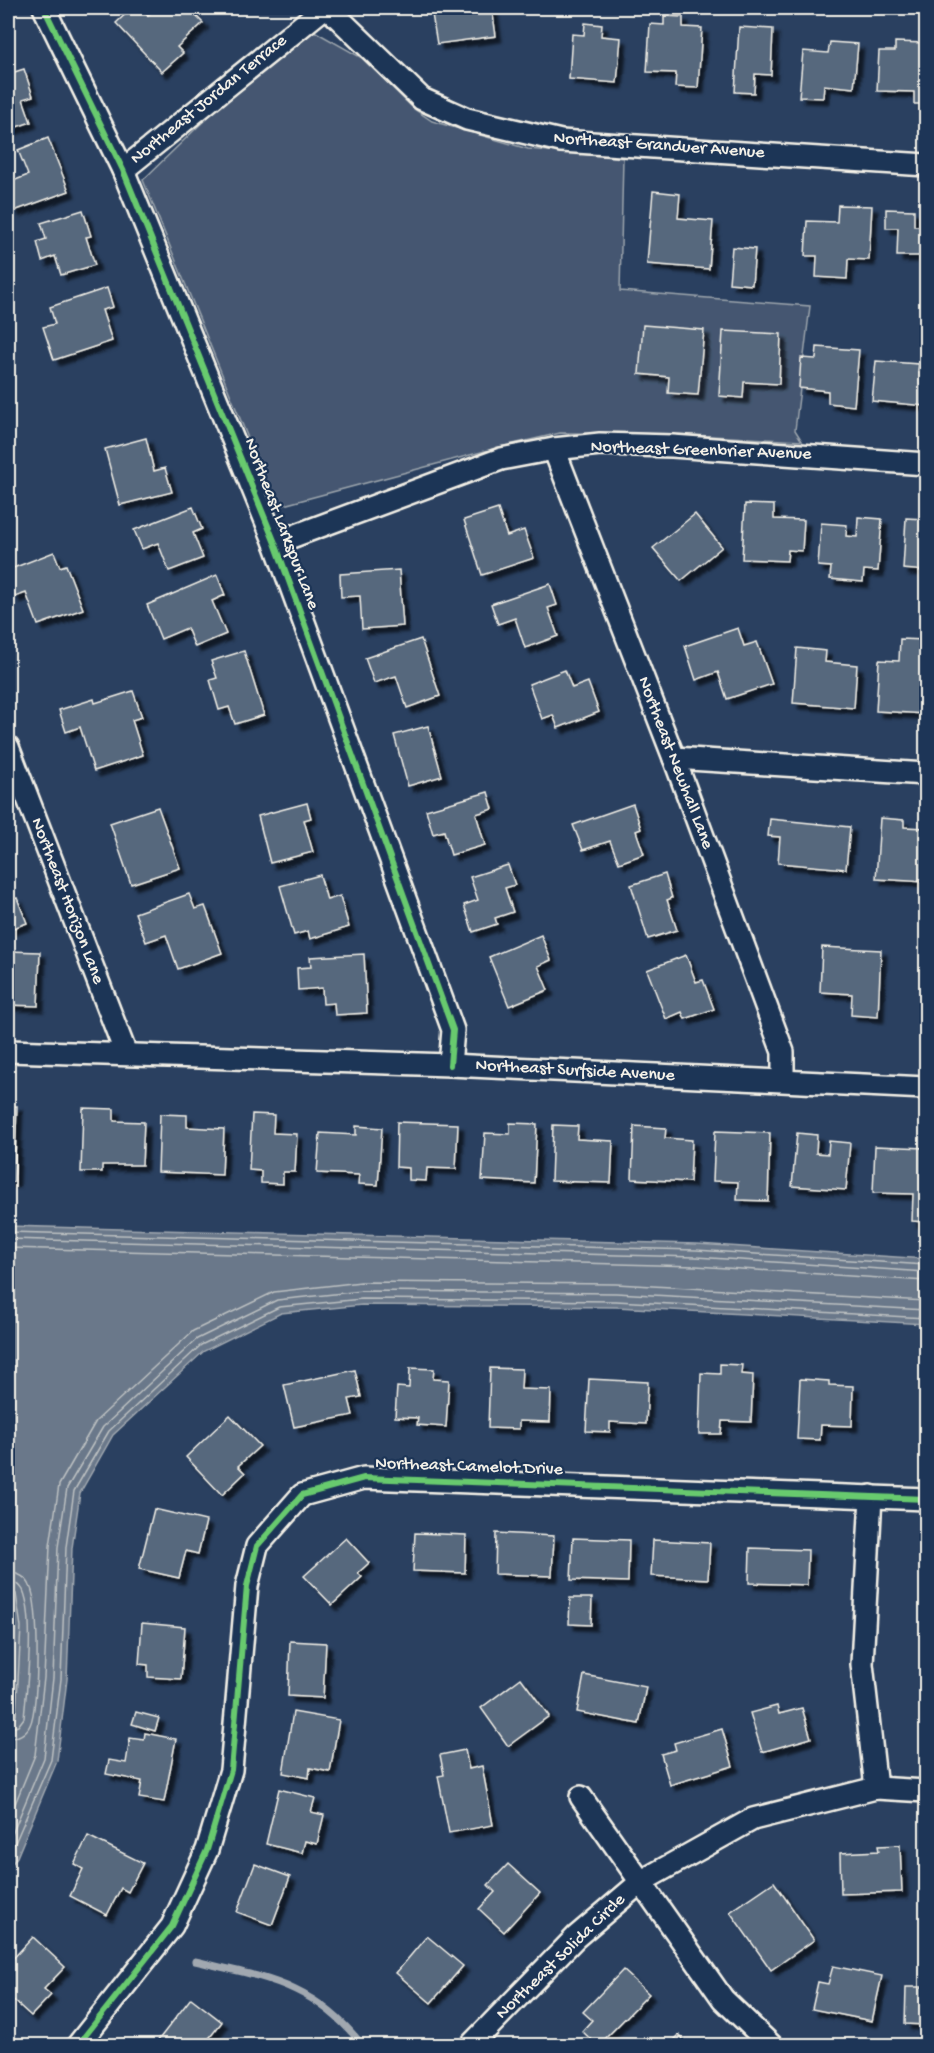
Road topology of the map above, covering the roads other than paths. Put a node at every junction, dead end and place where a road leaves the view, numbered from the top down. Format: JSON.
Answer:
{"nodes":[{"id":1,"x":44,"y":8,"type":"edge"},
{"id":2,"x":326,"y":8,"type":"edge"},
{"id":3,"x":927,"y":165,"type":"edge"},
{"id":4,"x":123,"y":170,"type":"junction"},
{"id":5,"x":554,"y":449,"type":"junction"},
{"id":6,"x":927,"y":464,"type":"edge"},
{"id":7,"x":275,"y":543,"type":"junction"},
{"id":8,"x":8,"y":747,"type":"edge"},
{"id":9,"x":674,"y":758,"type":"junction"},
{"id":10,"x":927,"y":774,"type":"edge"},
{"id":11,"x":8,"y":1051,"type":"edge"},
{"id":12,"x":126,"y":1054,"type":"junction"},
{"id":13,"x":450,"y":1065,"type":"junction"},
{"id":14,"x":783,"y":1080,"type":"junction"},
{"id":15,"x":927,"y":1088,"type":"edge"},
{"id":16,"x":871,"y":1496,"type":"junction"},
{"id":17,"x":927,"y":1499,"type":"edge"},
{"id":18,"x":876,"y":1788,"type":"junction"},
{"id":19,"x":927,"y":1791,"type":"edge"},
{"id":20,"x":581,"y":1797,"type":"dead end"},
{"id":21,"x":642,"y":1881,"type":"junction"},
{"id":22,"x":77,"y":2046,"type":"edge"},
{"id":23,"x":470,"y":2046,"type":"edge"},
{"id":24,"x":772,"y":2046,"type":"edge"}],
"edges":[{"from":1,"to":4,"type":"street","name":"Northeast Larkspur Lane"},
{"from":2,"to":3,"type":"street","name":"Northeast Granduer Avenue"},
{"from":2,"to":4,"type":"street","name":"Northeast Jordan Terrace"},
{"from":4,"to":7,"type":"street","name":"Northeast Larkspur Lane"},
{"from":5,"to":6,"type":"street","name":"Northeast Greenbrier Avenue"},
{"from":5,"to":7,"type":"street","name":"Northeast Greenbrier Avenue"},
{"from":5,"to":9,"type":"street","name":"Northeast Newhall Lane"},
{"from":7,"to":13,"type":"street","name":"Northeast Larkspur Lane"},
{"from":8,"to":12,"type":"street","name":"Northeast Horizon Lane"},
{"from":9,"to":10,"type":"street"},
{"from":9,"to":14,"type":"street","name":"Northeast Newhall Lane"},
{"from":11,"to":12,"type":"street","name":"Northeast Surfside Avenue"},
{"from":12,"to":13,"type":"street","name":"Northeast Surfside Avenue"},
{"from":13,"to":14,"type":"street","name":"Northeast Surfside Avenue"},
{"from":14,"to":15,"type":"street","name":"Northeast Surfside Avenue"},
{"from":16,"to":17,"type":"street","name":"Northeast Camelot Drive"},
{"from":16,"to":18,"type":"street"},
{"from":16,"to":22,"type":"street","name":"Northeast Camelot Drive"},
{"from":18,"to":19,"type":"street","name":"Northeast Solida Circle"},
{"from":18,"to":21,"type":"street","name":"Northeast Solida Circle"},
{"from":20,"to":21,"type":"street"},
{"from":21,"to":23,"type":"street","name":"Northeast Solida Circle"},
{"from":21,"to":24,"type":"street"}]}
